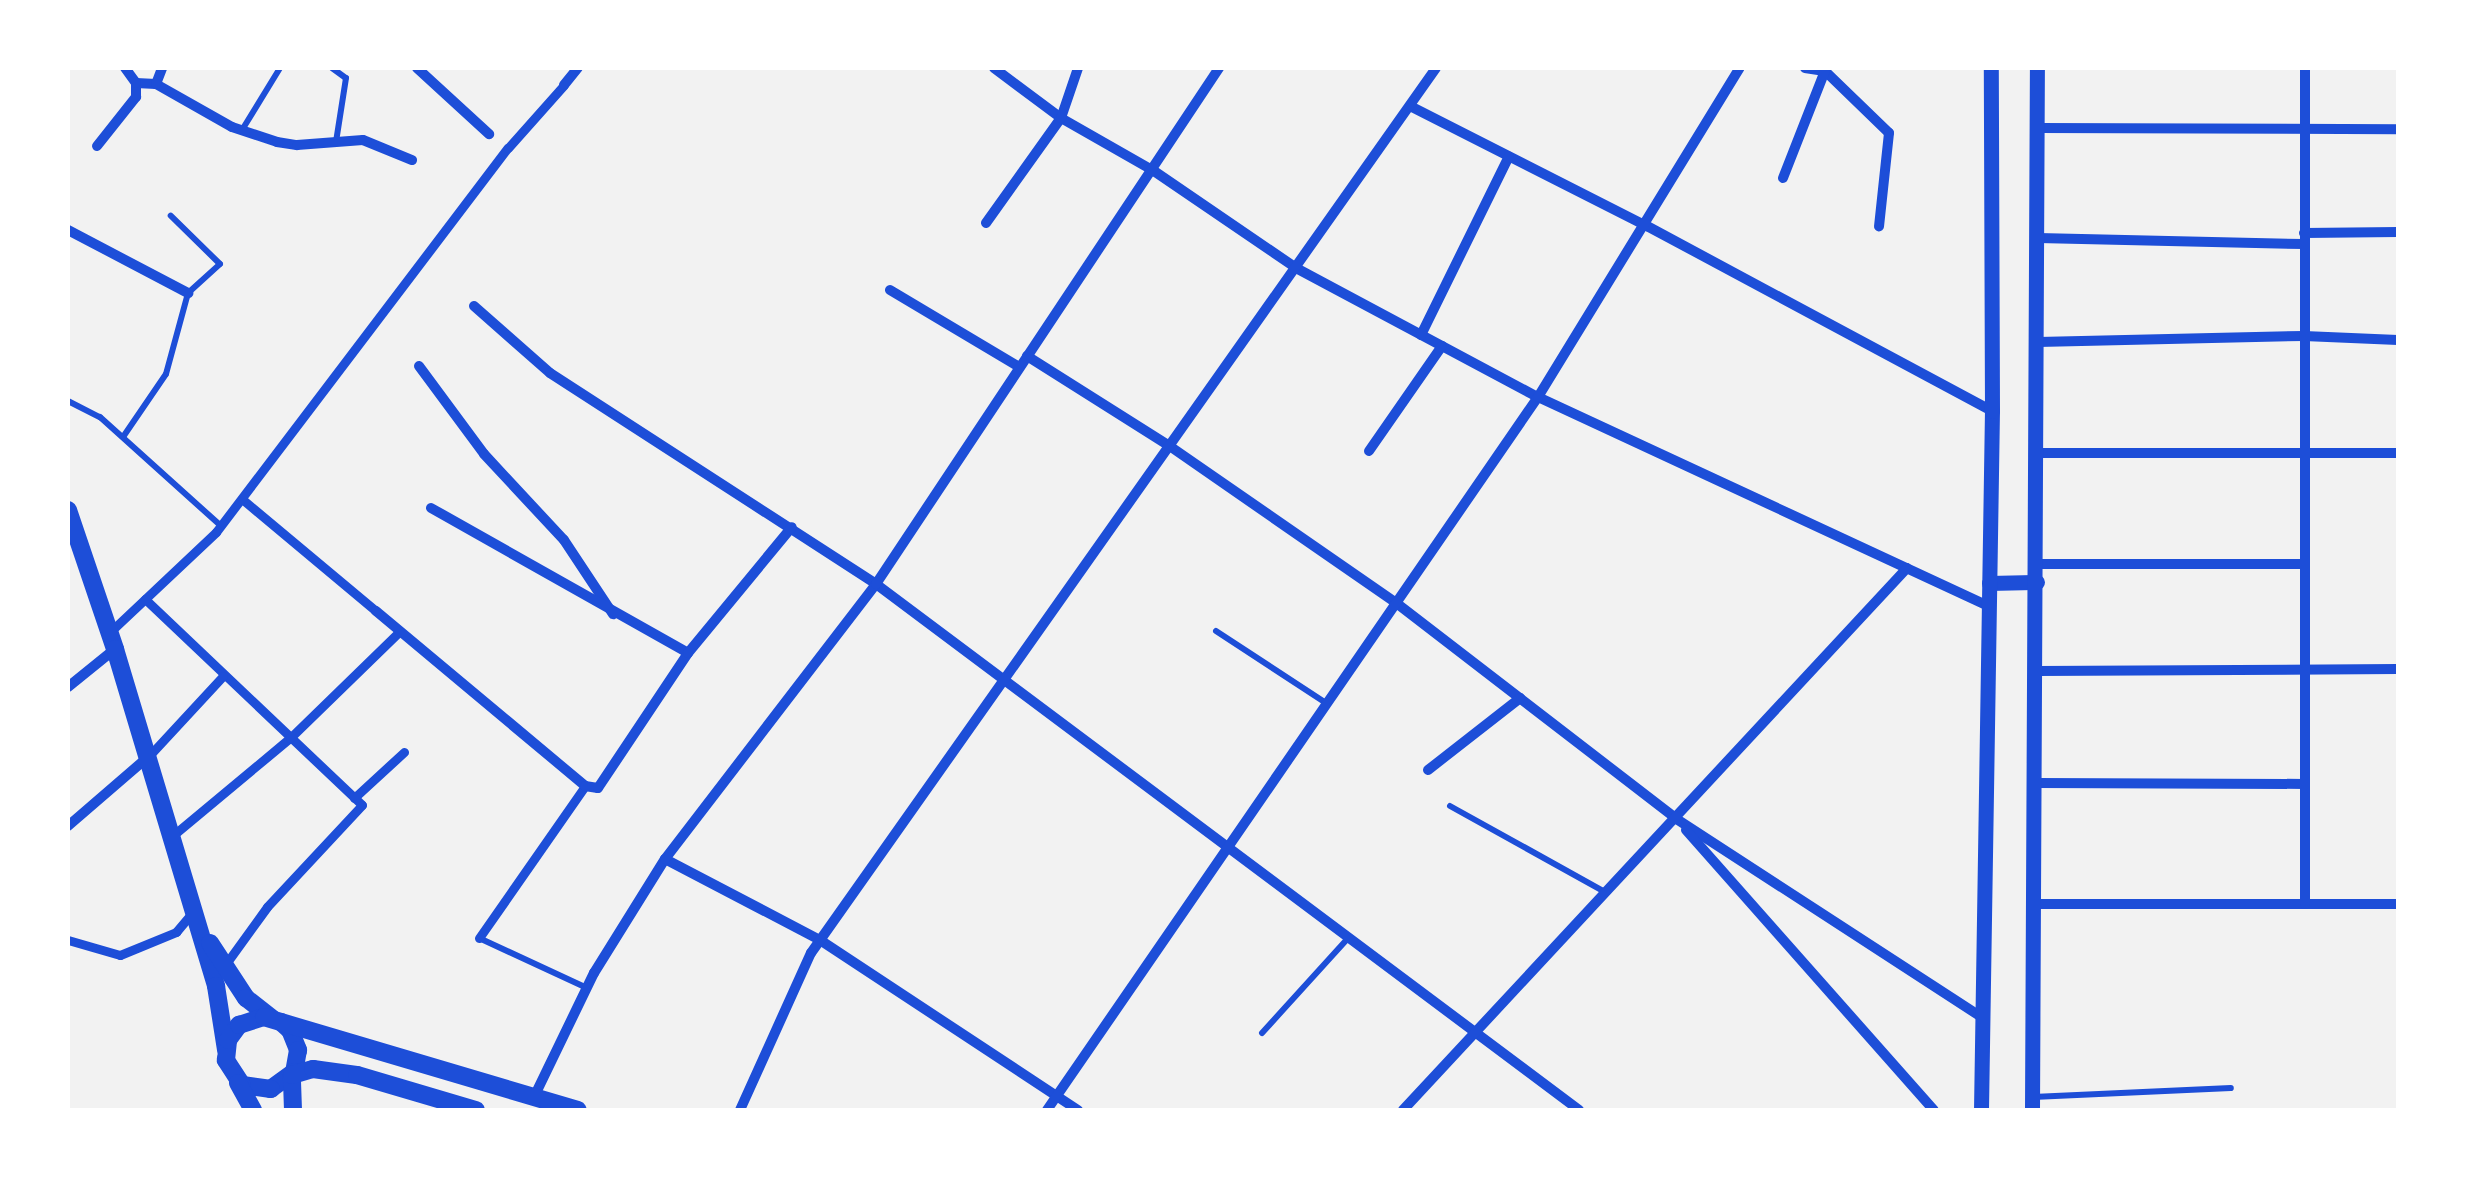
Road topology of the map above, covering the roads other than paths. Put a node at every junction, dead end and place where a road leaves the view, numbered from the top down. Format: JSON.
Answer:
{"nodes":[{"id":1,"x":124,"y":68,"type":"edge"},
{"id":2,"x":162,"y":68,"type":"edge"},
{"id":3,"x":280,"y":68,"type":"edge"},
{"id":4,"x":332,"y":68,"type":"edge"},
{"id":5,"x":417,"y":68,"type":"edge"},
{"id":6,"x":578,"y":68,"type":"edge"},
{"id":7,"x":994,"y":68,"type":"edge"},
{"id":8,"x":1078,"y":68,"type":"edge"},
{"id":9,"x":1219,"y":68,"type":"edge"},
{"id":10,"x":1436,"y":68,"type":"edge"},
{"id":11,"x":1740,"y":68,"type":"edge"},
{"id":12,"x":1805,"y":68,"type":"edge"},
{"id":13,"x":1991,"y":68,"type":"edge"},
{"id":14,"x":2037,"y":68,"type":"edge"},
{"id":15,"x":2306,"y":68,"type":"edge"},
{"id":16,"x":1825,"y":71,"type":"junction"},
{"id":17,"x":136,"y":83,"type":"junction"},
{"id":18,"x":156,"y":84,"type":"junction"},
{"id":19,"x":564,"y":85,"type":"joint"},
{"id":20,"x":1410,"y":106,"type":"junction"},
{"id":21,"x":1061,"y":118,"type":"junction"},
{"id":22,"x":2038,"y":128,"type":"junction"},
{"id":23,"x":2304,"y":128,"type":"junction"},
{"id":24,"x":2398,"y":129,"type":"edge"},
{"id":25,"x":242,"y":130,"type":"junction"},
{"id":26,"x":488,"y":134,"type":"dead end"},
{"id":27,"x":336,"y":142,"type":"junction"},
{"id":28,"x":98,"y":146,"type":"dead end"},
{"id":29,"x":1509,"y":156,"type":"junction"},
{"id":30,"x":412,"y":160,"type":"dead end"},
{"id":31,"x":1154,"y":171,"type":"junction"},
{"id":32,"x":1784,"y":178,"type":"dead end"},
{"id":33,"x":170,"y":216,"type":"dead end"},
{"id":34,"x":986,"y":223,"type":"dead end"},
{"id":35,"x":1646,"y":226,"type":"junction"},
{"id":36,"x":1879,"y":226,"type":"dead end"},
{"id":37,"x":68,"y":230,"type":"edge"},
{"id":38,"x":2398,"y":232,"type":"edge"},
{"id":39,"x":2038,"y":238,"type":"junction"},
{"id":40,"x":2304,"y":238,"type":"junction"},
{"id":41,"x":1296,"y":268,"type":"junction"},
{"id":42,"x":890,"y":290,"type":"dead end"},
{"id":43,"x":188,"y":294,"type":"junction"},
{"id":44,"x":474,"y":306,"type":"dead end"},
{"id":45,"x":1421,"y":335,"type":"junction"},
{"id":46,"x":2304,"y":336,"type":"junction"},
{"id":47,"x":2398,"y":340,"type":"edge"},
{"id":48,"x":2038,"y":342,"type":"junction"},
{"id":49,"x":1442,"y":346,"type":"junction"},
{"id":50,"x":1026,"y":356,"type":"junction"},
{"id":51,"x":419,"y":366,"type":"dead end"},
{"id":52,"x":1018,"y":367,"type":"junction"},
{"id":53,"x":1538,"y":398,"type":"junction"},
{"id":54,"x":68,"y":401,"type":"edge"},
{"id":55,"x":1992,"y":411,"type":"junction"},
{"id":56,"x":123,"y":438,"type":"junction"},
{"id":57,"x":1170,"y":448,"type":"junction"},
{"id":58,"x":1369,"y":451,"type":"dead end"},
{"id":59,"x":2398,"y":453,"type":"edge"},
{"id":60,"x":2038,"y":454,"type":"junction"},
{"id":61,"x":2304,"y":454,"type":"junction"},
{"id":62,"x":242,"y":499,"type":"junction"},
{"id":63,"x":431,"y":508,"type":"dead end"},
{"id":64,"x":68,"y":510,"type":"edge"},
{"id":65,"x":221,"y":526,"type":"junction"},
{"id":66,"x":792,"y":527,"type":"junction"},
{"id":67,"x":2038,"y":564,"type":"junction"},
{"id":68,"x":2304,"y":564,"type":"junction"},
{"id":69,"x":1907,"y":568,"type":"junction"},
{"id":70,"x":2038,"y":582,"type":"junction"},
{"id":71,"x":1989,"y":583,"type":"junction"},
{"id":72,"x":876,"y":584,"type":"junction"},
{"id":73,"x":145,"y":599,"type":"junction"},
{"id":74,"x":1396,"y":602,"type":"junction"},
{"id":75,"x":1989,"y":606,"type":"junction"},
{"id":76,"x":376,"y":611,"type":"joint"},
{"id":77,"x":613,"y":614,"type":"junction"},
{"id":78,"x":400,"y":631,"type":"junction"},
{"id":79,"x":1216,"y":631,"type":"dead end"},
{"id":80,"x":112,"y":640,"type":"junction"},
{"id":81,"x":688,"y":653,"type":"junction"},
{"id":82,"x":2398,"y":669,"type":"edge"},
{"id":83,"x":2304,"y":670,"type":"junction"},
{"id":84,"x":2037,"y":671,"type":"junction"},
{"id":85,"x":223,"y":676,"type":"junction"},
{"id":86,"x":1007,"y":682,"type":"junction"},
{"id":87,"x":68,"y":687,"type":"edge"},
{"id":88,"x":1520,"y":698,"type":"junction"},
{"id":89,"x":1326,"y":703,"type":"junction"},
{"id":90,"x":290,"y":738,"type":"junction"},
{"id":91,"x":404,"y":752,"type":"dead end"},
{"id":92,"x":148,"y":757,"type":"junction"},
{"id":93,"x":1428,"y":770,"type":"dead end"},
{"id":94,"x":2037,"y":783,"type":"junction"},
{"id":95,"x":2305,"y":784,"type":"junction"},
{"id":96,"x":586,"y":786,"type":"junction"},
{"id":97,"x":354,"y":798,"type":"junction"},
{"id":98,"x":1450,"y":806,"type":"dead end"},
{"id":99,"x":1675,"y":818,"type":"junction"},
{"id":100,"x":68,"y":826,"type":"edge"},
{"id":101,"x":171,"y":837,"type":"junction"},
{"id":102,"x":1226,"y":848,"type":"junction"},
{"id":103,"x":665,"y":860,"type":"junction"},
{"id":104,"x":1607,"y":892,"type":"junction"},
{"id":105,"x":2037,"y":904,"type":"junction"},
{"id":106,"x":2305,"y":904,"type":"junction"},
{"id":107,"x":2398,"y":904,"type":"edge"},
{"id":108,"x":193,"y":912,"type":"junction"},
{"id":109,"x":479,"y":938,"type":"joint"},
{"id":110,"x":1348,"y":938,"type":"junction"},
{"id":111,"x":68,"y":940,"type":"edge"},
{"id":112,"x":820,"y":940,"type":"junction"},
{"id":113,"x":224,"y":967,"type":"junction"},
{"id":114,"x":587,"y":988,"type":"junction"},
{"id":115,"x":1982,"y":1018,"type":"junction"},
{"id":116,"x":277,"y":1020,"type":"junction"},
{"id":117,"x":1262,"y":1033,"type":"dead end"},
{"id":118,"x":1478,"y":1034,"type":"junction"},
{"id":119,"x":226,"y":1050,"type":"junction"},
{"id":120,"x":292,"y":1075,"type":"junction"},
{"id":121,"x":235,"y":1078,"type":"junction"},
{"id":122,"x":2232,"y":1088,"type":"dead end"},
{"id":123,"x":1056,"y":1097,"type":"junction"},
{"id":124,"x":534,"y":1098,"type":"junction"},
{"id":125,"x":2033,"y":1104,"type":"edge"},
{"id":126,"x":253,"y":1110,"type":"edge"},
{"id":127,"x":293,"y":1110,"type":"edge"},
{"id":128,"x":476,"y":1110,"type":"edge"},
{"id":129,"x":578,"y":1110,"type":"edge"},
{"id":130,"x":740,"y":1110,"type":"edge"},
{"id":131,"x":1046,"y":1110,"type":"edge"},
{"id":132,"x":1078,"y":1110,"type":"edge"},
{"id":133,"x":1403,"y":1110,"type":"edge"},
{"id":134,"x":1579,"y":1110,"type":"edge"},
{"id":135,"x":1934,"y":1110,"type":"edge"},
{"id":136,"x":1981,"y":1110,"type":"edge"}],
"edges":[{"from":1,"to":17,"type":"street"},
{"from":2,"to":18,"type":"street"},
{"from":3,"to":25,"type":"lane"},
{"from":4,"to":27,"type":"lane"},
{"from":5,"to":26,"type":"street"},
{"from":6,"to":19,"type":"street"},
{"from":7,"to":21,"type":"street"},
{"from":8,"to":21,"type":"street"},
{"from":9,"to":31,"type":"street"},
{"from":10,"to":20,"type":"street"},
{"from":11,"to":35,"type":"street"},
{"from":12,"to":16,"type":"street"},
{"from":13,"to":55,"type":"street"},
{"from":14,"to":22,"type":"street"},
{"from":15,"to":23,"type":"street"},
{"from":16,"to":32,"type":"street"},
{"from":16,"to":36,"type":"street"},
{"from":17,"to":18,"type":"street"},
{"from":17,"to":28,"type":"street"},
{"from":18,"to":25,"type":"street"},
{"from":19,"to":62,"type":"street"},
{"from":20,"to":29,"type":"street"},
{"from":20,"to":41,"type":"street"},
{"from":21,"to":31,"type":"street"},
{"from":21,"to":34,"type":"street"},
{"from":22,"to":23,"type":"street"},
{"from":22,"to":39,"type":"street"},
{"from":23,"to":24,"type":"street"},
{"from":23,"to":40,"type":"street"},
{"from":25,"to":27,"type":"street"},
{"from":27,"to":30,"type":"street"},
{"from":29,"to":35,"type":"street"},
{"from":29,"to":45,"type":"street"},
{"from":31,"to":41,"type":"street"},
{"from":31,"to":50,"type":"street"},
{"from":33,"to":43,"type":"lane"},
{"from":35,"to":53,"type":"street"},
{"from":35,"to":55,"type":"street"},
{"from":37,"to":43,"type":"street"},
{"from":38,"to":40,"type":"street"},
{"from":39,"to":40,"type":"street"},
{"from":39,"to":48,"type":"street"},
{"from":40,"to":46,"type":"street"},
{"from":41,"to":45,"type":"street"},
{"from":41,"to":57,"type":"street"},
{"from":42,"to":52,"type":"street"},
{"from":43,"to":56,"type":"lane"},
{"from":44,"to":66,"type":"street"},
{"from":45,"to":49,"type":"street"},
{"from":46,"to":47,"type":"street"},
{"from":46,"to":48,"type":"street"},
{"from":46,"to":61,"type":"street"},
{"from":48,"to":60,"type":"street"},
{"from":49,"to":53,"type":"street"},
{"from":49,"to":58,"type":"street"},
{"from":50,"to":52,"type":"street"},
{"from":50,"to":57,"type":"street"},
{"from":51,"to":77,"type":"street"},
{"from":52,"to":72,"type":"street"},
{"from":53,"to":69,"type":"street"},
{"from":53,"to":74,"type":"street"},
{"from":54,"to":56,"type":"lane"},
{"from":55,"to":71,"type":"street"},
{"from":56,"to":65,"type":"lane"},
{"from":57,"to":74,"type":"street"},
{"from":57,"to":86,"type":"street"},
{"from":59,"to":61,"type":"street"},
{"from":60,"to":61,"type":"street"},
{"from":60,"to":67,"type":"street"},
{"from":61,"to":68,"type":"street"},
{"from":62,"to":65,"type":"street"},
{"from":62,"to":76,"type":"street"},
{"from":63,"to":77,"type":"street"},
{"from":64,"to":80,"type":"main road"},
{"from":65,"to":73,"type":"street"},
{"from":66,"to":72,"type":"street"},
{"from":66,"to":81,"type":"street"},
{"from":67,"to":68,"type":"street"},
{"from":67,"to":70,"type":"street"},
{"from":68,"to":83,"type":"street"},
{"from":69,"to":75,"type":"street"},
{"from":69,"to":99,"type":"street"},
{"from":70,"to":71,"type":"street"},
{"from":70,"to":84,"type":"street"},
{"from":71,"to":75,"type":"street"},
{"from":72,"to":86,"type":"street"},
{"from":72,"to":103,"type":"street"},
{"from":73,"to":80,"type":"street"},
{"from":73,"to":85,"type":"street"},
{"from":74,"to":88,"type":"street"},
{"from":74,"to":89,"type":"street"},
{"from":75,"to":115,"type":"street"},
{"from":76,"to":78,"type":"street"},
{"from":77,"to":81,"type":"street"},
{"from":78,"to":90,"type":"street"},
{"from":78,"to":96,"type":"street"},
{"from":79,"to":89,"type":"lane"},
{"from":80,"to":87,"type":"street"},
{"from":80,"to":92,"type":"main road"},
{"from":81,"to":96,"type":"street"},
{"from":82,"to":83,"type":"street"},
{"from":83,"to":84,"type":"street"},
{"from":83,"to":95,"type":"street"},
{"from":84,"to":94,"type":"street"},
{"from":85,"to":90,"type":"street"},
{"from":85,"to":92,"type":"street"},
{"from":86,"to":102,"type":"street"},
{"from":86,"to":112,"type":"street"},
{"from":88,"to":93,"type":"street"},
{"from":88,"to":99,"type":"street"},
{"from":89,"to":102,"type":"street"},
{"from":90,"to":97,"type":"street"},
{"from":90,"to":101,"type":"street"},
{"from":91,"to":97,"type":"street"},
{"from":92,"to":100,"type":"street"},
{"from":92,"to":101,"type":"main road"},
{"from":94,"to":95,"type":"street"},
{"from":94,"to":105,"type":"street"},
{"from":95,"to":106,"type":"street"},
{"from":96,"to":109,"type":"street"},
{"from":97,"to":113,"type":"street"},
{"from":98,"to":104,"type":"lane"},
{"from":99,"to":104,"type":"street"},
{"from":99,"to":115,"type":"street"},
{"from":99,"to":135,"type":"street"},
{"from":101,"to":108,"type":"main road"},
{"from":102,"to":110,"type":"street"},
{"from":102,"to":123,"type":"street"},
{"from":103,"to":112,"type":"street"},
{"from":103,"to":114,"type":"street"},
{"from":104,"to":118,"type":"street"},
{"from":105,"to":106,"type":"street"},
{"from":105,"to":125,"type":"street"},
{"from":106,"to":107,"type":"street"},
{"from":108,"to":111,"type":"street"},
{"from":108,"to":113,"type":"main road"},
{"from":108,"to":119,"type":"main road"},
{"from":109,"to":114,"type":"lane"},
{"from":110,"to":117,"type":"lane"},
{"from":110,"to":118,"type":"street"},
{"from":112,"to":123,"type":"street"},
{"from":112,"to":130,"type":"street"},
{"from":113,"to":116,"type":"main road"},
{"from":114,"to":124,"type":"street"},
{"from":115,"to":136,"type":"street"},
{"from":116,"to":119,"type":"main road"},
{"from":116,"to":120,"type":"main road"},
{"from":116,"to":124,"type":"main road"},
{"from":118,"to":133,"type":"street"},
{"from":118,"to":134,"type":"street"},
{"from":119,"to":121,"type":"main road"},
{"from":120,"to":121,"type":"main road"},
{"from":120,"to":127,"type":"main road"},
{"from":120,"to":128,"type":"main road"},
{"from":121,"to":126,"type":"main road"},
{"from":122,"to":125,"type":"lane"},
{"from":123,"to":131,"type":"street"},
{"from":123,"to":132,"type":"street"},
{"from":124,"to":129,"type":"main road"}]}
